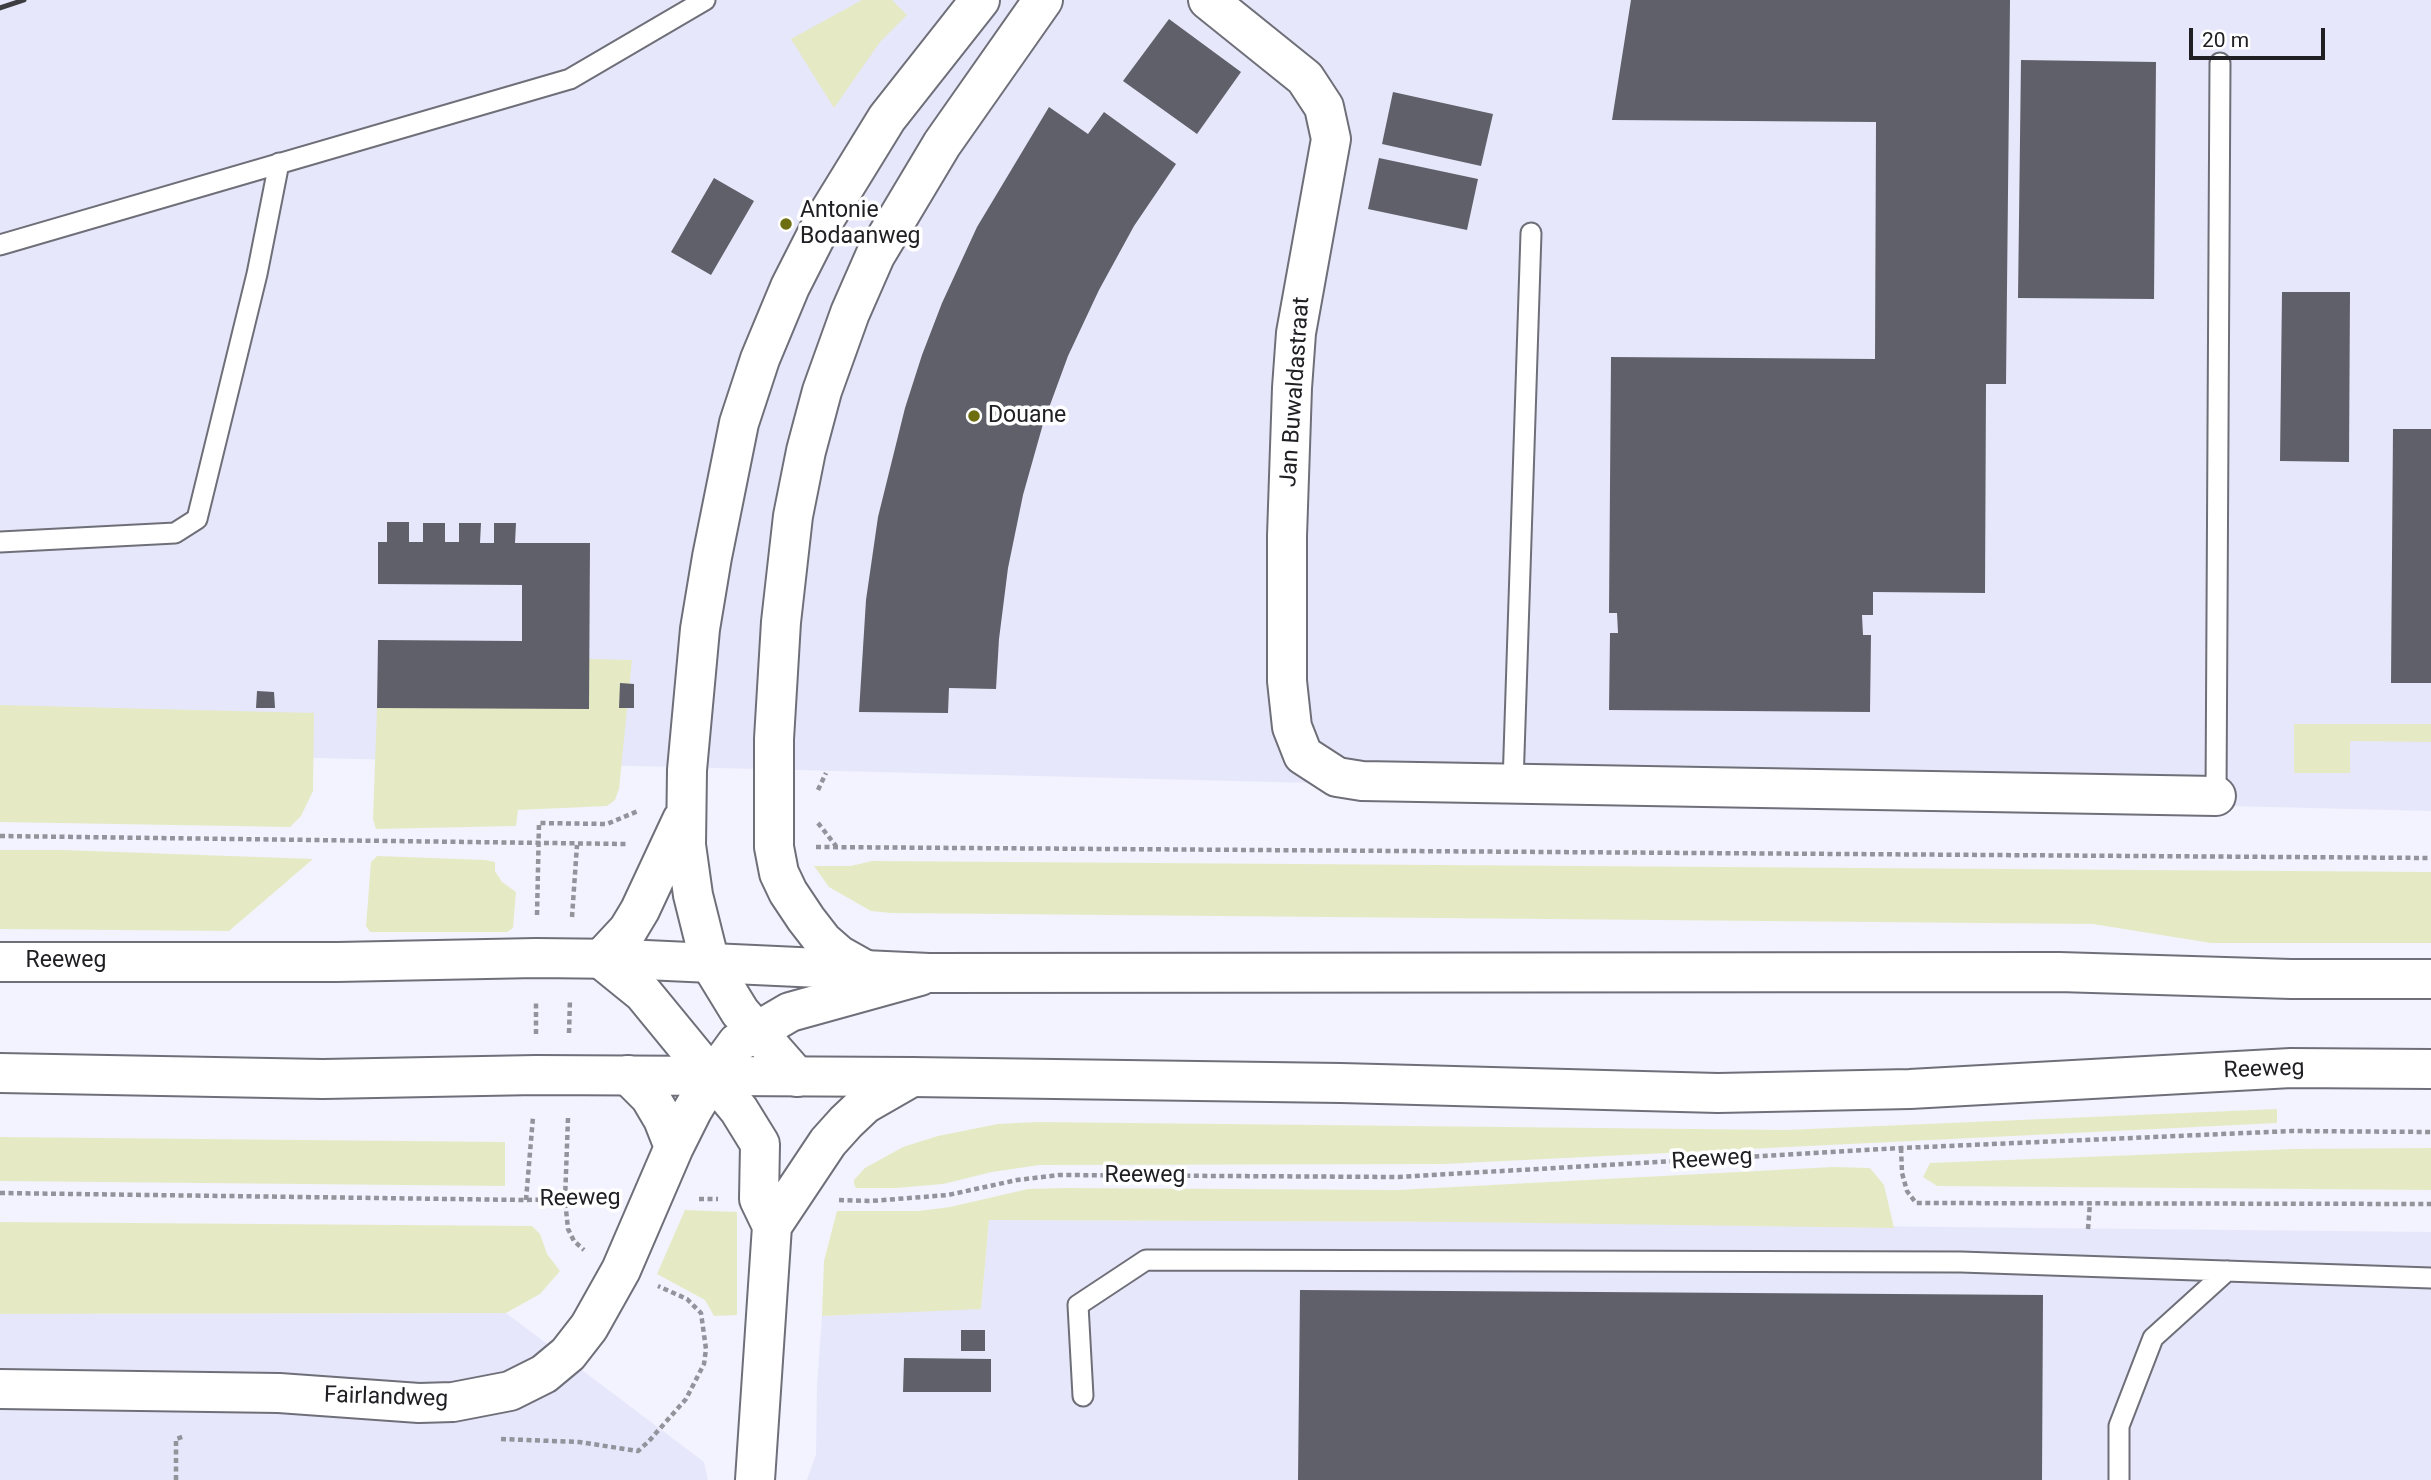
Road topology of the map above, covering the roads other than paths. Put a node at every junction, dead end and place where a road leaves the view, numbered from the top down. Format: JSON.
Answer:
{"nodes":[{"id":1,"x":705,"y":0,"type":"edge"},
{"id":2,"x":981,"y":0,"type":"edge"},
{"id":3,"x":1043,"y":0,"type":"edge"},
{"id":4,"x":1208,"y":0,"type":"edge"},
{"id":5,"x":2220,"y":63,"type":"dead end"},
{"id":6,"x":279,"y":163,"type":"junction"},
{"id":7,"x":1531,"y":233,"type":"dead end"},
{"id":8,"x":0,"y":245,"type":"edge"},
{"id":9,"x":0,"y":542,"type":"edge"},
{"id":10,"x":1513,"y":784,"type":"junction"},
{"id":11,"x":2216,"y":796,"type":"joint"},
{"id":12,"x":687,"y":808,"type":"junction"},
{"id":13,"x":586,"y":959,"type":"junction"},
{"id":14,"x":0,"y":962,"type":"edge"},
{"id":15,"x":709,"y":963,"type":"junction"},
{"id":16,"x":864,"y":969,"type":"junction"},
{"id":17,"x":929,"y":973,"type":"junction"},
{"id":18,"x":2431,"y":979,"type":"edge"},
{"id":19,"x":755,"y":1031,"type":"junction"},
{"id":20,"x":2431,"y":1069,"type":"edge"},
{"id":21,"x":0,"y":1073,"type":"edge"},
{"id":22,"x":628,"y":1075,"type":"junction"},
{"id":23,"x":713,"y":1076,"type":"junction"},
{"id":24,"x":797,"y":1077,"type":"junction"},
{"id":25,"x":912,"y":1077,"type":"junction"},
{"id":26,"x":674,"y":1147,"type":"junction"},
{"id":27,"x":773,"y":1208,"type":"junction"},
{"id":28,"x":2227,"y":1271,"type":"junction"},
{"id":29,"x":2431,"y":1278,"type":"edge"},
{"id":30,"x":0,"y":1389,"type":"edge"},
{"id":31,"x":1083,"y":1396,"type":"dead end"},
{"id":32,"x":755,"y":1480,"type":"edge"},
{"id":33,"x":2119,"y":1480,"type":"edge"}],
"edges":[{"from":1,"to":6,"type":"lane"},
{"from":2,"to":12,"type":"street"},
{"from":3,"to":16,"type":"street"},
{"from":4,"to":10,"type":"street","name":"Jan Buwaldastraat"},
{"from":5,"to":11,"type":"lane"},
{"from":6,"to":8,"type":"lane"},
{"from":6,"to":9,"type":"lane"},
{"from":7,"to":10,"type":"lane"},
{"from":10,"to":11,"type":"street"},
{"from":12,"to":13,"type":"street"},
{"from":12,"to":15,"type":"street"},
{"from":13,"to":14,"type":"street","name":"Reeweg"},
{"from":13,"to":15,"type":"street","name":"Reeweg"},
{"from":13,"to":23,"type":"street"},
{"from":15,"to":16,"type":"street","name":"Reeweg"},
{"from":15,"to":19,"type":"street"},
{"from":16,"to":17,"type":"street","name":"Reeweg"},
{"from":17,"to":18,"type":"street","name":"Reeweg"},
{"from":17,"to":19,"type":"street","name":"Reeweg"},
{"from":19,"to":23,"type":"street","name":"Reeweg"},
{"from":19,"to":24,"type":"street"},
{"from":20,"to":25,"type":"street","name":"Reeweg"},
{"from":21,"to":22,"type":"street","name":"Reeweg"},
{"from":22,"to":23,"type":"street","name":"Reeweg"},
{"from":22,"to":26,"type":"street"},
{"from":23,"to":24,"type":"street","name":"Reeweg"},
{"from":23,"to":26,"type":"street","name":"Fairlandweg"},
{"from":23,"to":27,"type":"street"},
{"from":24,"to":25,"type":"street","name":"Reeweg"},
{"from":25,"to":27,"type":"street"},
{"from":26,"to":30,"type":"street","name":"Fairlandweg"},
{"from":27,"to":32,"type":"street"},
{"from":28,"to":29,"type":"lane"},
{"from":28,"to":31,"type":"lane"},
{"from":28,"to":33,"type":"lane"}]}
